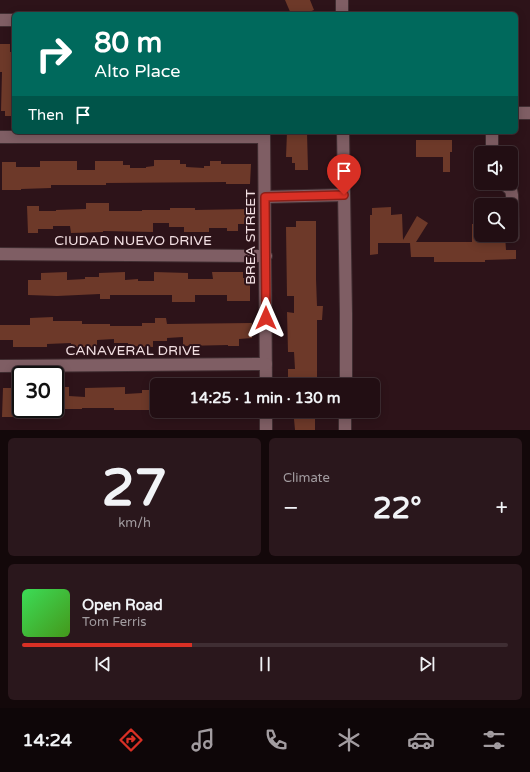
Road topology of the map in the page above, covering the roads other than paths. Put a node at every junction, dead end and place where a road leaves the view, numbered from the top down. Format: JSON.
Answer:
{"nodes":[{"id":1,"x":342,"y":0,"type":"edge"},
{"id":2,"x":342,"y":12,"type":"edge"},
{"id":3,"x":0,"y":20,"type":"edge"},
{"id":4,"x":12,"y":20,"type":"edge"},
{"id":5,"x":518,"y":113,"type":"edge"},
{"id":6,"x":530,"y":113,"type":"edge"},
{"id":7,"x":264,"y":134,"type":"edge"},
{"id":8,"x":343,"y":134,"type":"edge"},
{"id":9,"x":492,"y":134,"type":"edge"},
{"id":10,"x":0,"y":137,"type":"edge"},
{"id":11,"x":492,"y":146,"type":"edge"},
{"id":12,"x":344,"y":195,"type":"junction"},
{"id":13,"x":265,"y":197,"type":"junction"},
{"id":14,"x":0,"y":254,"type":"edge"},
{"id":15,"x":266,"y":256,"type":"junction"},
{"id":16,"x":266,"y":364,"type":"junction"},
{"id":17,"x":0,"y":366,"type":"edge"},
{"id":18,"x":266,"y":378,"type":"edge"},
{"id":19,"x":346,"y":378,"type":"edge"},
{"id":20,"x":266,"y":418,"type":"edge"},
{"id":21,"x":346,"y":418,"type":"edge"},
{"id":22,"x":266,"y":430,"type":"edge"},
{"id":23,"x":345,"y":430,"type":"edge"}],
"edges":[{"from":1,"to":2,"type":"street"},
{"from":3,"to":4,"type":"street"},
{"from":5,"to":6,"type":"street"},
{"from":7,"to":10,"type":"street"},
{"from":7,"to":13,"type":"street","name":"BREA STREET"},
{"from":8,"to":12,"type":"street"},
{"from":9,"to":11,"type":"street"},
{"from":12,"to":13,"type":"street"},
{"from":12,"to":19,"type":"street"},
{"from":13,"to":15,"type":"street","name":"BREA STREET"},
{"from":14,"to":15,"type":"street","name":"CIUDAD NUEVO DRIVE"},
{"from":15,"to":16,"type":"street","name":"BREA STREET"},
{"from":16,"to":17,"type":"street","name":"CANAVERAL DRIVE"},
{"from":16,"to":18,"type":"street","name":"BREA STREET"},
{"from":20,"to":22,"type":"street"},
{"from":21,"to":23,"type":"street"}]}
